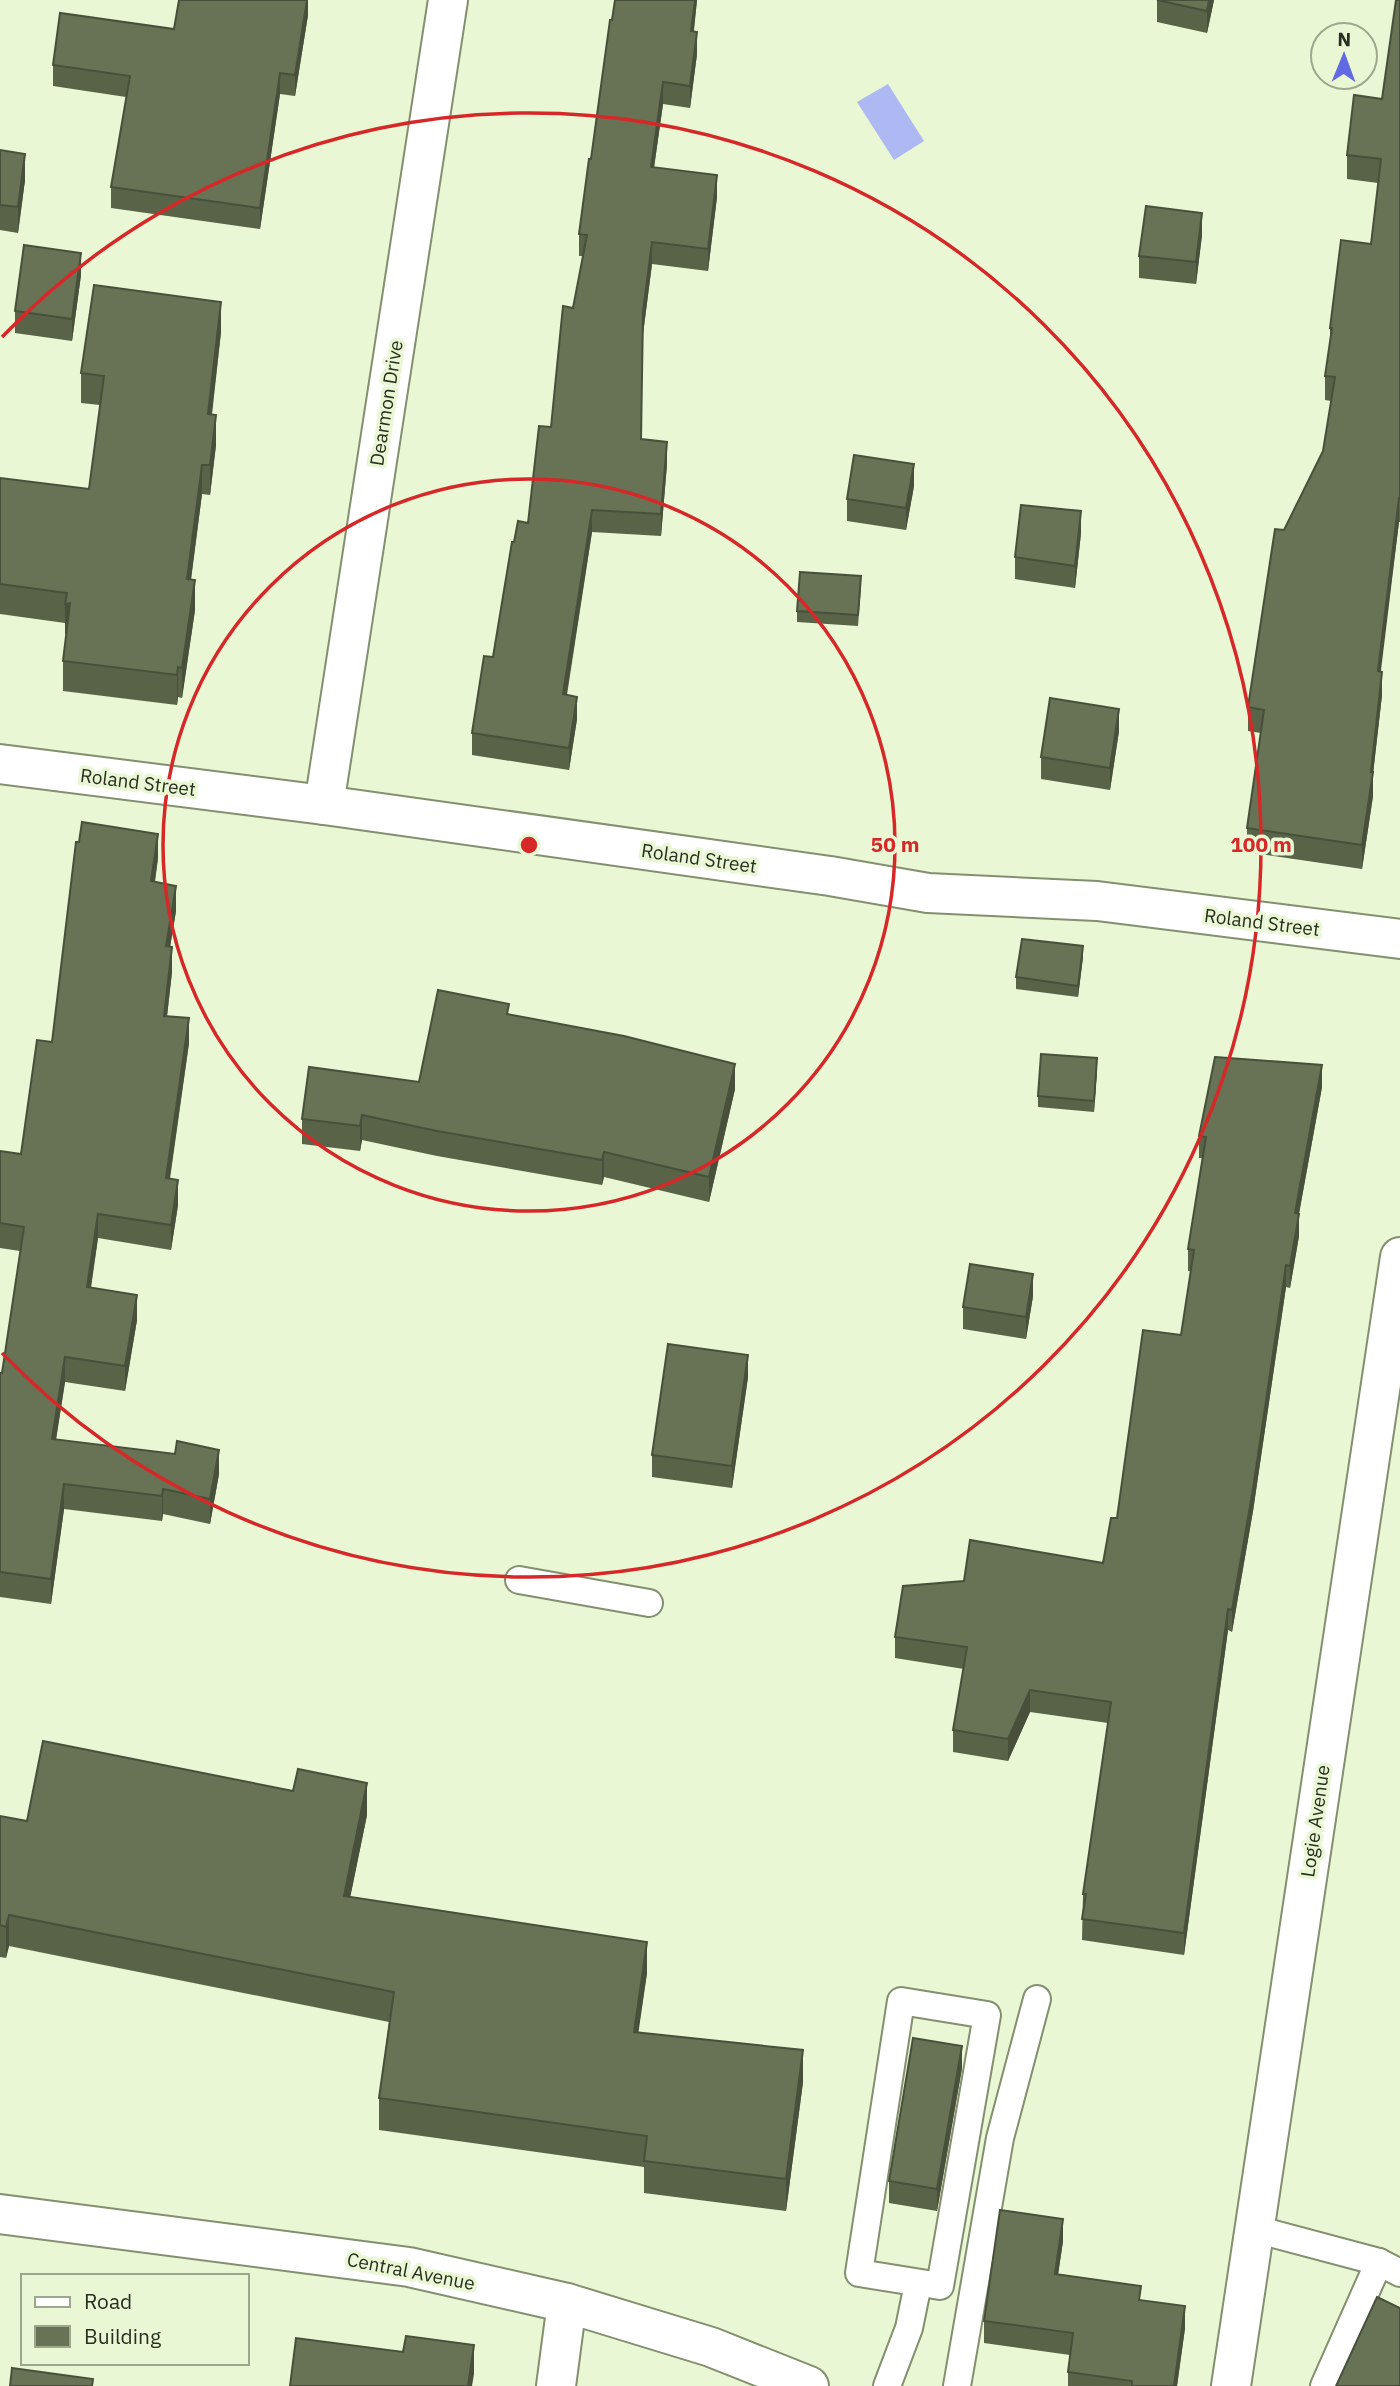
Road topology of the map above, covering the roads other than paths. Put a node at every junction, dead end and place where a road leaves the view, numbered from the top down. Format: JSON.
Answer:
{"nodes":[{"id":1,"x":448,"y":0,"type":"edge"},
{"id":2,"x":0,"y":764,"type":"edge"},
{"id":3,"x":324,"y":805,"type":"junction"},
{"id":4,"x":1400,"y":939,"type":"edge"},
{"id":5,"x":1400,"y":1257,"type":"edge"},
{"id":6,"x":519,"y":1580,"type":"dead end"},
{"id":7,"x":649,"y":1603,"type":"dead end"},
{"id":8,"x":1037,"y":1999,"type":"dead end"},
{"id":9,"x":0,"y":2214,"type":"edge"},
{"id":10,"x":1255,"y":2229,"type":"junction"},
{"id":11,"x":1389,"y":2268,"type":"edge"},
{"id":12,"x":918,"y":2284,"type":"junction"},
{"id":13,"x":568,"y":2303,"type":"junction"},
{"id":14,"x":556,"y":2386,"type":"edge"},
{"id":15,"x":808,"y":2386,"type":"edge"},
{"id":16,"x":887,"y":2386,"type":"edge"},
{"id":17,"x":957,"y":2386,"type":"edge"},
{"id":18,"x":1231,"y":2386,"type":"edge"},
{"id":19,"x":1324,"y":2386,"type":"edge"}],
"edges":[{"from":1,"to":3,"type":"street","name":"Dearmon Drive"},
{"from":2,"to":3,"type":"street","name":"Roland Street"},
{"from":3,"to":4,"type":"street","name":"Roland Street"},
{"from":5,"to":10,"type":"street","name":"Logie Avenue"},
{"from":6,"to":7,"type":"lane"},
{"from":8,"to":17,"type":"lane"},
{"from":9,"to":13,"type":"street","name":"Central Avenue"},
{"from":10,"to":11,"type":"lane"},
{"from":10,"to":18,"type":"street","name":"Logie Avenue"},
{"from":11,"to":19,"type":"lane"},
{"from":12,"to":12,"type":"lane"},
{"from":12,"to":16,"type":"lane"},
{"from":13,"to":14,"type":"street"},
{"from":13,"to":15,"type":"street","name":"Central Avenue"}]}
